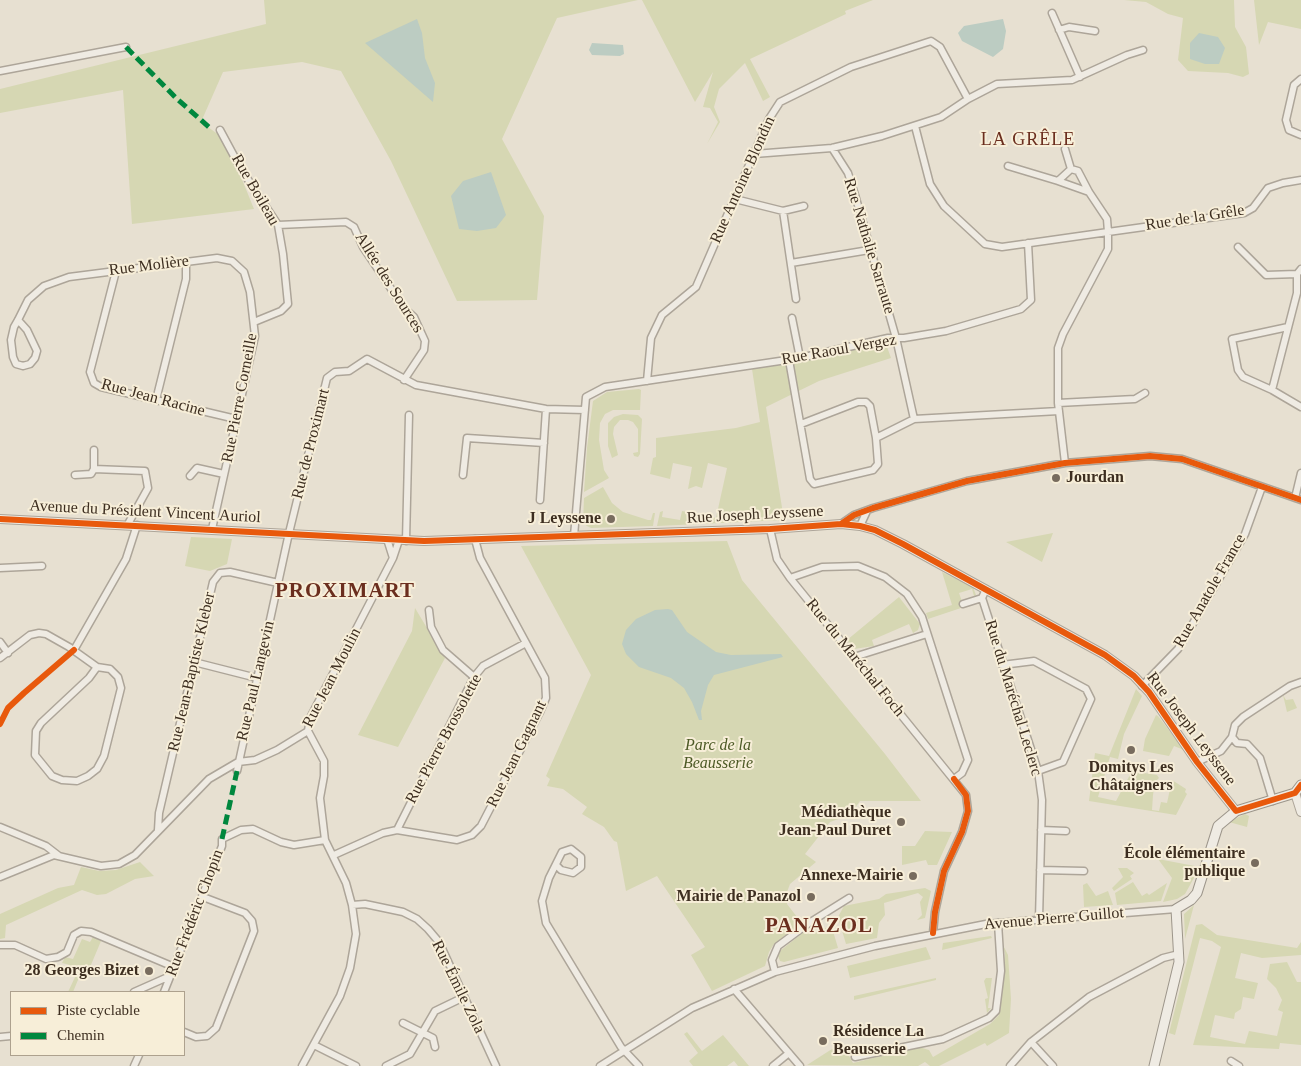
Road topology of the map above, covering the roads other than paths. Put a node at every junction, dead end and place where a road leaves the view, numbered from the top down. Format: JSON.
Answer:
{"nodes":[{"id":1,"x":1052,"y":13,"type":"dead end"},
{"id":2,"x":1059,"y":30,"type":"junction"},
{"id":3,"x":1095,"y":31,"type":"dead end"},
{"id":4,"x":126,"y":47,"type":"dead end"},
{"id":5,"x":1143,"y":50,"type":"dead end"},
{"id":6,"x":0,"y":71,"type":"edge"},
{"id":7,"x":1080,"y":77,"type":"junction"},
{"id":8,"x":1301,"y":79,"type":"edge"},
{"id":9,"x":968,"y":99,"type":"junction"},
{"id":10,"x":915,"y":126,"type":"junction"},
{"id":11,"x":220,"y":130,"type":"dead end"},
{"id":12,"x":1301,"y":135,"type":"edge"},
{"id":13,"x":832,"y":148,"type":"junction"},
{"id":14,"x":1065,"y":149,"type":"dead end"},
{"id":15,"x":754,"y":154,"type":"junction"},
{"id":16,"x":1008,"y":166,"type":"dead end"},
{"id":17,"x":1071,"y":169,"type":"junction"},
{"id":18,"x":1301,"y":180,"type":"edge"},
{"id":19,"x":1058,"y":182,"type":"junction"},
{"id":20,"x":1089,"y":192,"type":"junction"},
{"id":21,"x":734,"y":199,"type":"junction"},
{"id":22,"x":804,"y":206,"type":"dead end"},
{"id":23,"x":783,"y":211,"type":"junction"},
{"id":24,"x":278,"y":225,"type":"junction"},
{"id":25,"x":1108,"y":232,"type":"junction"},
{"id":26,"x":1028,"y":243,"type":"junction"},
{"id":27,"x":1238,"y":247,"type":"dead end"},
{"id":28,"x":869,"y":250,"type":"junction"},
{"id":29,"x":186,"y":262,"type":"junction"},
{"id":30,"x":791,"y":263,"type":"junction"},
{"id":31,"x":116,"y":271,"type":"junction"},
{"id":32,"x":1299,"y":272,"type":"edge"},
{"id":33,"x":796,"y":300,"type":"dead end"},
{"id":34,"x":792,"y":318,"type":"dead end"},
{"id":35,"x":18,"y":320,"type":"junction"},
{"id":36,"x":254,"y":322,"type":"junction"},
{"id":37,"x":1288,"y":327,"type":"junction"},
{"id":38,"x":896,"y":338,"type":"junction"},
{"id":39,"x":800,"y":358,"type":"junction"},
{"id":40,"x":789,"y":360,"type":"junction"},
{"id":41,"x":404,"y":380,"type":"junction"},
{"id":42,"x":647,"y":381,"type":"junction"},
{"id":43,"x":1272,"y":390,"type":"junction"},
{"id":44,"x":1145,"y":393,"type":"dead end"},
{"id":45,"x":156,"y":400,"type":"junction"},
{"id":46,"x":1058,"y":403,"type":"junction"},
{"id":47,"x":1301,"y":407,"type":"edge"},
{"id":48,"x":546,"y":410,"type":"junction"},
{"id":49,"x":585,"y":410,"type":"junction"},
{"id":50,"x":1059,"y":410,"type":"junction"},
{"id":51,"x":409,"y":415,"type":"dead end"},
{"id":52,"x":236,"y":420,"type":"junction"},
{"id":53,"x":914,"y":420,"type":"junction"},
{"id":54,"x":801,"y":424,"type":"junction"},
{"id":55,"x":876,"y":438,"type":"junction"},
{"id":56,"x":544,"y":442,"type":"junction"},
{"id":57,"x":94,"y":450,"type":"dead end"},
{"id":58,"x":1065,"y":463,"type":"junction"},
{"id":59,"x":94,"y":469,"type":"junction"},
{"id":60,"x":1301,"y":473,"type":"edge"},
{"id":61,"x":224,"y":474,"type":"junction"},
{"id":62,"x":75,"y":475,"type":"dead end"},
{"id":63,"x":463,"y":475,"type":"dead end"},
{"id":64,"x":190,"y":476,"type":"dead end"},
{"id":65,"x":1262,"y":487,"type":"junction"},
{"id":66,"x":1298,"y":499,"type":"edge"},
{"id":67,"x":540,"y":500,"type":"dead end"},
{"id":68,"x":867,"y":511,"type":"junction"},
{"id":69,"x":0,"y":519,"type":"edge"},
{"id":70,"x":132,"y":524,"type":"junction"},
{"id":71,"x":841,"y":524,"type":"junction"},
{"id":72,"x":860,"y":526,"type":"junction"},
{"id":73,"x":212,"y":529,"type":"junction"},
{"id":74,"x":770,"y":529,"type":"junction"},
{"id":75,"x":288,"y":533,"type":"junction"},
{"id":76,"x":574,"y":536,"type":"junction"},
{"id":77,"x":475,"y":539,"type":"junction"},
{"id":78,"x":386,"y":540,"type":"junction"},
{"id":79,"x":403,"y":540,"type":"junction"},
{"id":80,"x":393,"y":558,"type":"junction"},
{"id":81,"x":42,"y":566,"type":"dead end"},
{"id":82,"x":0,"y":568,"type":"edge"},
{"id":83,"x":790,"y":578,"type":"junction"},
{"id":84,"x":278,"y":583,"type":"junction"},
{"id":85,"x":986,"y":589,"type":"junction"},
{"id":86,"x":982,"y":598,"type":"junction"},
{"id":87,"x":964,"y":604,"type":"dead end"},
{"id":88,"x":429,"y":610,"type":"dead end"},
{"id":89,"x":927,"y":634,"type":"junction"},
{"id":90,"x":0,"y":642,"type":"edge"},
{"id":91,"x":526,"y":643,"type":"junction"},
{"id":92,"x":74,"y":650,"type":"junction"},
{"id":93,"x":8,"y":653,"type":"junction"},
{"id":94,"x":854,"y":657,"type":"junction"},
{"id":95,"x":0,"y":658,"type":"edge"},
{"id":96,"x":194,"y":662,"type":"junction"},
{"id":97,"x":1002,"y":665,"type":"junction"},
{"id":98,"x":97,"y":667,"type":"junction"},
{"id":99,"x":474,"y":677,"type":"junction"},
{"id":100,"x":257,"y":678,"type":"junction"},
{"id":101,"x":1301,"y":682,"type":"edge"},
{"id":102,"x":1142,"y":686,"type":"junction"},
{"id":103,"x":308,"y":732,"type":"junction"},
{"id":104,"x":1232,"y":737,"type":"junction"},
{"id":105,"x":238,"y":762,"type":"junction"},
{"id":106,"x":1197,"y":762,"type":"junction"},
{"id":107,"x":238,"y":772,"type":"dead end"},
{"id":108,"x":1038,"y":772,"type":"junction"},
{"id":109,"x":954,"y":779,"type":"junction"},
{"id":110,"x":1301,"y":786,"type":"edge"},
{"id":111,"x":1295,"y":793,"type":"junction"},
{"id":112,"x":1273,"y":801,"type":"junction"},
{"id":113,"x":1236,"y":811,"type":"junction"},
{"id":114,"x":1301,"y":812,"type":"edge"},
{"id":115,"x":0,"y":827,"type":"edge"},
{"id":116,"x":158,"y":830,"type":"junction"},
{"id":117,"x":397,"y":830,"type":"junction"},
{"id":118,"x":1041,"y":830,"type":"junction"},
{"id":119,"x":1066,"y":831,"type":"dead end"},
{"id":120,"x":325,"y":840,"type":"junction"},
{"id":121,"x":334,"y":855,"type":"junction"},
{"id":122,"x":60,"y":856,"type":"junction"},
{"id":123,"x":557,"y":866,"type":"dead end"},
{"id":124,"x":1040,"y":870,"type":"junction"},
{"id":125,"x":1084,"y":871,"type":"dead end"},
{"id":126,"x":0,"y":877,"type":"edge"},
{"id":127,"x":202,"y":897,"type":"junction"},
{"id":128,"x":849,"y":898,"type":"dead end"},
{"id":129,"x":352,"y":904,"type":"junction"},
{"id":130,"x":1176,"y":908,"type":"junction"},
{"id":131,"x":1039,"y":919,"type":"junction"},
{"id":132,"x":998,"y":923,"type":"junction"},
{"id":133,"x":934,"y":933,"type":"junction"},
{"id":134,"x":0,"y":945,"type":"edge"},
{"id":135,"x":1178,"y":954,"type":"junction"},
{"id":136,"x":174,"y":967,"type":"junction"},
{"id":137,"x":775,"y":972,"type":"junction"},
{"id":138,"x":170,"y":976,"type":"junction"},
{"id":139,"x":734,"y":989,"type":"junction"},
{"id":140,"x":136,"y":991,"type":"edge"},
{"id":141,"x":164,"y":991,"type":"edge"},
{"id":142,"x":464,"y":997,"type":"junction"},
{"id":143,"x":403,"y":1023,"type":"dead end"},
{"id":144,"x":185,"y":1032,"type":"edge"},
{"id":145,"x":423,"y":1032,"type":"junction"},
{"id":146,"x":1031,"y":1042,"type":"junction"},
{"id":147,"x":314,"y":1045,"type":"junction"},
{"id":148,"x":436,"y":1047,"type":"dead end"},
{"id":149,"x":625,"y":1051,"type":"junction"},
{"id":150,"x":788,"y":1053,"type":"junction"},
{"id":151,"x":855,"y":1057,"type":"dead end"},
{"id":152,"x":1231,"y":1061,"type":"dead end"},
{"id":153,"x":302,"y":1066,"type":"edge"},
{"id":154,"x":356,"y":1066,"type":"edge"},
{"id":155,"x":386,"y":1066,"type":"edge"},
{"id":156,"x":496,"y":1066,"type":"edge"},
{"id":157,"x":600,"y":1066,"type":"edge"},
{"id":158,"x":639,"y":1066,"type":"edge"},
{"id":159,"x":773,"y":1066,"type":"edge"},
{"id":160,"x":800,"y":1066,"type":"edge"},
{"id":161,"x":1010,"y":1066,"type":"edge"},
{"id":162,"x":1053,"y":1066,"type":"edge"},
{"id":163,"x":1154,"y":1066,"type":"edge"},
{"id":164,"x":1238,"y":1066,"type":"edge"}],
"edges":[{"from":1,"to":2,"type":"street"},
{"from":2,"to":3,"type":"street"},
{"from":2,"to":7,"type":"street"},
{"from":4,"to":6,"type":"street"},
{"from":5,"to":7,"type":"street"},
{"from":7,"to":9,"type":"street"},
{"from":8,"to":12,"type":"street"},
{"from":9,"to":10,"type":"street"},
{"from":9,"to":15,"type":"street","name":"Rue Antoine Blondin"},
{"from":10,"to":13,"type":"street"},
{"from":10,"to":26,"type":"street","name":"Rue de la Grêle"},
{"from":11,"to":24,"type":"street","name":"Rue Boileau"},
{"from":13,"to":15,"type":"street"},
{"from":13,"to":28,"type":"street","name":"Rue Nathalie Sarraute"},
{"from":14,"to":17,"type":"street"},
{"from":15,"to":21,"type":"street","name":"Rue Antoine Blondin"},
{"from":16,"to":19,"type":"street"},
{"from":17,"to":19,"type":"street"},
{"from":17,"to":20,"type":"street"},
{"from":18,"to":25,"type":"street","name":"Rue de la Grêle"},
{"from":19,"to":20,"type":"street"},
{"from":20,"to":25,"type":"street"},
{"from":21,"to":23,"type":"street"},
{"from":21,"to":42,"type":"street","name":"Rue Antoine Blondin"},
{"from":22,"to":23,"type":"street"},
{"from":23,"to":30,"type":"street"},
{"from":24,"to":36,"type":"street","name":"Rue Boileau"},
{"from":24,"to":41,"type":"street","name":"Allée des Sources"},
{"from":25,"to":26,"type":"street","name":"Rue de la Grêle"},
{"from":25,"to":46,"type":"street"},
{"from":26,"to":38,"type":"street","name":"Rue Raoul Vergez"},
{"from":27,"to":32,"type":"street"},
{"from":28,"to":30,"type":"street"},
{"from":28,"to":38,"type":"street","name":"Rue Nathalie Sarraute"},
{"from":29,"to":31,"type":"street","name":"Rue Molière"},
{"from":29,"to":36,"type":"street","name":"Rue Molière"},
{"from":29,"to":45,"type":"street"},
{"from":30,"to":33,"type":"street"},
{"from":31,"to":35,"type":"street","name":"Rue Molière"},
{"from":31,"to":45,"type":"street","name":"Rue Jean Racine"},
{"from":32,"to":37,"type":"street"},
{"from":34,"to":39,"type":"street"},
{"from":35,"to":35,"type":"street","name":"Rue Molière"},
{"from":36,"to":52,"type":"street","name":"Rue Pierre Corneille"},
{"from":37,"to":43,"type":"street"},
{"from":37,"to":43,"type":"street"},
{"from":38,"to":39,"type":"street","name":"Rue Raoul Vergez"},
{"from":38,"to":53,"type":"street","name":"Rue Nathalie Sarraute"},
{"from":39,"to":40,"type":"street","name":"Rue Raoul Vergez"},
{"from":40,"to":42,"type":"street","name":"Rue Raoul Vergez"},
{"from":40,"to":54,"type":"street"},
{"from":41,"to":48,"type":"street"},
{"from":41,"to":75,"type":"street","name":"Rue de Proximart"},
{"from":42,"to":49,"type":"street","name":"Rue Raoul Vergez"},
{"from":43,"to":47,"type":"street"},
{"from":44,"to":46,"type":"street"},
{"from":45,"to":52,"type":"street","name":"Rue Jean Racine"},
{"from":46,"to":50,"type":"street"},
{"from":48,"to":49,"type":"street"},
{"from":48,"to":56,"type":"street"},
{"from":49,"to":76,"type":"street"},
{"from":50,"to":53,"type":"street"},
{"from":50,"to":58,"type":"street"},
{"from":51,"to":79,"type":"street","name":"Rue Jean Moulin"},
{"from":52,"to":61,"type":"street","name":"Rue Pierre Corneille"},
{"from":53,"to":55,"type":"street"},
{"from":54,"to":55,"type":"street"},
{"from":54,"to":55,"type":"street"},
{"from":56,"to":63,"type":"street"},
{"from":56,"to":67,"type":"street"},
{"from":57,"to":59,"type":"street"},
{"from":58,"to":65,"type":"street"},
{"from":58,"to":68,"type":"street"},
{"from":59,"to":62,"type":"street"},
{"from":59,"to":70,"type":"street"},
{"from":60,"to":66,"type":"street"},
{"from":61,"to":64,"type":"street","name":"Rue Pierre Corneille"},
{"from":61,"to":73,"type":"street","name":"Rue Pierre Corneille"},
{"from":65,"to":66,"type":"street"},
{"from":65,"to":102,"type":"street","name":"Rue Anatole France"},
{"from":68,"to":71,"type":"street"},
{"from":68,"to":72,"type":"street"},
{"from":69,"to":70,"type":"street","name":"Avenue du Président Vincent Auriol"},
{"from":70,"to":73,"type":"street","name":"Avenue du Président Vincent Auriol"},
{"from":70,"to":92,"type":"street"},
{"from":71,"to":72,"type":"street","name":"Rue Joseph Leyssene"},
{"from":71,"to":74,"type":"street","name":"Rue Joseph Leyssene"},
{"from":72,"to":85,"type":"street","name":"Rue Joseph Leyssene"},
{"from":73,"to":75,"type":"street","name":"Avenue du Président Vincent Auriol"},
{"from":74,"to":76,"type":"street","name":"Rue Joseph Leyssene"},
{"from":74,"to":83,"type":"street","name":"Rue du Maréchal Foch"},
{"from":75,"to":78,"type":"street","name":"Rue Joseph Leyssene"},
{"from":75,"to":84,"type":"street","name":"Rue Paul Langevin"},
{"from":76,"to":77,"type":"street","name":"Rue Joseph Leyssene"},
{"from":77,"to":79,"type":"street","name":"Rue Joseph Leyssene"},
{"from":77,"to":91,"type":"street","name":"Rue Jean Gagnant"},
{"from":78,"to":79,"type":"street","name":"Rue Joseph Leyssene"},
{"from":78,"to":80,"type":"street"},
{"from":79,"to":80,"type":"street","name":"Rue Jean Moulin"},
{"from":80,"to":103,"type":"street","name":"Rue Jean Moulin"},
{"from":81,"to":82,"type":"street"},
{"from":83,"to":89,"type":"street"},
{"from":83,"to":94,"type":"street","name":"Rue du Maréchal Foch"},
{"from":84,"to":96,"type":"street","name":"Rue Jean-Baptiste Kleber"},
{"from":84,"to":100,"type":"street","name":"Rue Paul Langevin"},
{"from":85,"to":86,"type":"street"},
{"from":85,"to":102,"type":"street","name":"Rue Joseph Leyssene"},
{"from":86,"to":87,"type":"street"},
{"from":86,"to":97,"type":"street","name":"Rue du Maréchal Leclerc"},
{"from":88,"to":99,"type":"street"},
{"from":89,"to":94,"type":"street"},
{"from":89,"to":109,"type":"street"},
{"from":90,"to":93,"type":"street"},
{"from":91,"to":99,"type":"street","name":"Rue Pierre Brossolette"},
{"from":91,"to":117,"type":"street","name":"Rue Jean Gagnant"},
{"from":92,"to":93,"type":"street"},
{"from":92,"to":98,"type":"street"},
{"from":93,"to":95,"type":"street"},
{"from":94,"to":109,"type":"street","name":"Rue du Maréchal Foch"},
{"from":96,"to":100,"type":"street"},
{"from":96,"to":116,"type":"street","name":"Rue Jean-Baptiste Kleber"},
{"from":97,"to":108,"type":"street","name":"Rue du Maréchal Leclerc"},
{"from":97,"to":108,"type":"street"},
{"from":98,"to":98,"type":"street"},
{"from":99,"to":117,"type":"street","name":"Rue Pierre Brossolette"},
{"from":100,"to":105,"type":"street","name":"Rue Paul Langevin"},
{"from":101,"to":104,"type":"street"},
{"from":102,"to":106,"type":"street","name":"Rue Joseph Leyssene"},
{"from":103,"to":105,"type":"street","name":"Rue Jean Moulin"},
{"from":103,"to":120,"type":"street"},
{"from":104,"to":106,"type":"street"},
{"from":104,"to":112,"type":"street"},
{"from":105,"to":107,"type":"street","name":"Rue Paul Langevin"},
{"from":105,"to":116,"type":"street","name":"Rue Jean Moulin"},
{"from":106,"to":113,"type":"street","name":"Rue Joseph Leyssene"},
{"from":108,"to":118,"type":"street","name":"Rue du Maréchal Leclerc"},
{"from":109,"to":133,"type":"street","name":"Rue du Maréchal Foch"},
{"from":110,"to":111,"type":"main road"},
{"from":111,"to":112,"type":"main road"},
{"from":111,"to":114,"type":"street"},
{"from":112,"to":113,"type":"main road"},
{"from":113,"to":130,"type":"main road"},
{"from":115,"to":122,"type":"street"},
{"from":116,"to":122,"type":"street","name":"Rue Jean Moulin"},
{"from":117,"to":121,"type":"street","name":"Rue Jean Gagnant"},
{"from":118,"to":119,"type":"street"},
{"from":118,"to":124,"type":"street","name":"Rue du Maréchal Leclerc"},
{"from":120,"to":121,"type":"street"},
{"from":120,"to":127,"type":"street","name":"Rue Frédéric Chopin"},
{"from":121,"to":129,"type":"street"},
{"from":122,"to":126,"type":"street"},
{"from":123,"to":149,"type":"street"},
{"from":124,"to":125,"type":"street"},
{"from":124,"to":131,"type":"street","name":"Rue du Maréchal Leclerc"},
{"from":127,"to":136,"type":"street","name":"Rue Frédéric Chopin"},
{"from":127,"to":144,"type":"street"},
{"from":128,"to":137,"type":"street"},
{"from":129,"to":142,"type":"street","name":"Rue Émile Zola"},
{"from":129,"to":147,"type":"street"},
{"from":130,"to":131,"type":"street","name":"Avenue Pierre Guillot"},
{"from":130,"to":135,"type":"main road"},
{"from":131,"to":132,"type":"street","name":"Avenue Pierre Guillot"},
{"from":132,"to":133,"type":"street","name":"Avenue Pierre Guillot"},
{"from":132,"to":151,"type":"street"},
{"from":133,"to":137,"type":"street","name":"Avenue Pierre Guillot"},
{"from":134,"to":136,"type":"street"},
{"from":135,"to":146,"type":"street"},
{"from":135,"to":163,"type":"main road"},
{"from":136,"to":138,"type":"street","name":"Rue Frédéric Chopin"},
{"from":137,"to":139,"type":"street","name":"Avenue Pierre Guillot"},
{"from":138,"to":140,"type":"street"},
{"from":138,"to":141,"type":"street","name":"Rue Frédéric Chopin"},
{"from":139,"to":149,"type":"street","name":"Avenue Pierre Guillot"},
{"from":139,"to":150,"type":"street"},
{"from":142,"to":145,"type":"street"},
{"from":142,"to":156,"type":"street","name":"Rue Émile Zola"},
{"from":143,"to":145,"type":"street"},
{"from":145,"to":148,"type":"street"},
{"from":145,"to":155,"type":"street"},
{"from":146,"to":161,"type":"street"},
{"from":146,"to":162,"type":"street"},
{"from":147,"to":153,"type":"street"},
{"from":147,"to":154,"type":"street"},
{"from":149,"to":157,"type":"street","name":"Avenue Pierre Guillot"},
{"from":149,"to":158,"type":"street"},
{"from":150,"to":159,"type":"street"},
{"from":150,"to":160,"type":"street"},
{"from":152,"to":164,"type":"street"}]}
